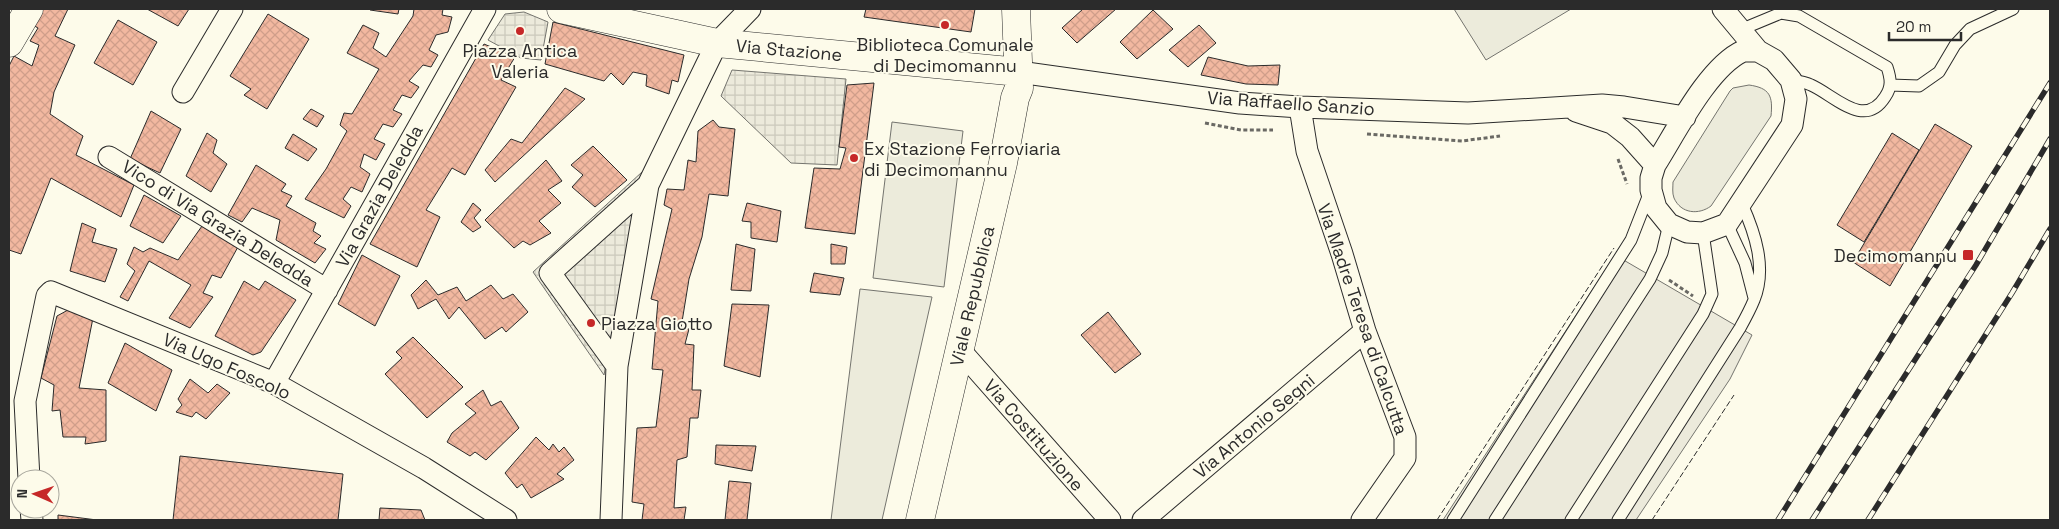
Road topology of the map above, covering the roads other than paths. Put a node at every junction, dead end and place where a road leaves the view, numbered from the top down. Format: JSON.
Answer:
{"nodes":[{"id":1,"x":29,"y":9,"type":"edge"},
{"id":2,"x":232,"y":9,"type":"edge"},
{"id":3,"x":485,"y":9,"type":"edge"},
{"id":4,"x":561,"y":9,"type":"edge"},
{"id":5,"x":750,"y":9,"type":"edge"},
{"id":6,"x":1016,"y":9,"type":"edge"},
{"id":7,"x":1723,"y":9,"type":"edge"},
{"id":8,"x":2014,"y":9,"type":"edge"},
{"id":9,"x":590,"y":12,"type":"edge"},
{"id":10,"x":1740,"y":30,"type":"junction"},
{"id":11,"x":9,"y":43,"type":"edge"},
{"id":12,"x":717,"y":43,"type":"junction"},
{"id":13,"x":1758,"y":51,"type":"junction"},
{"id":14,"x":1019,"y":72,"type":"junction"},
{"id":15,"x":1791,"y":80,"type":"junction"},
{"id":16,"x":1890,"y":85,"type":"junction"},
{"id":17,"x":183,"y":92,"type":"dead end"},
{"id":18,"x":1564,"y":107,"type":"junction"},
{"id":19,"x":1300,"y":108,"type":"junction"},
{"id":20,"x":1685,"y":118,"type":"junction"},
{"id":21,"x":110,"y":157,"type":"dead end"},
{"id":22,"x":1655,"y":165,"type":"junction"},
{"id":23,"x":648,"y":186,"type":"junction"},
{"id":24,"x":1651,"y":190,"type":"junction"},
{"id":25,"x":1742,"y":204,"type":"junction"},
{"id":26,"x":1669,"y":224,"type":"junction"},
{"id":27,"x":1727,"y":224,"type":"junction"},
{"id":28,"x":1703,"y":233,"type":"junction"},
{"id":29,"x":326,"y":290,"type":"junction"},
{"id":30,"x":1754,"y":299,"type":"junction"},
{"id":31,"x":1365,"y":331,"type":"junction"},
{"id":32,"x":960,"y":349,"type":"junction"},
{"id":33,"x":617,"y":366,"type":"junction"},
{"id":34,"x":274,"y":383,"type":"junction"},
{"id":35,"x":17,"y":400,"type":"edge"},
{"id":36,"x":27,"y":469,"type":"edge"},
{"id":37,"x":506,"y":520,"type":"edge"},
{"id":38,"x":611,"y":520,"type":"edge"},
{"id":39,"x":920,"y":520,"type":"edge"},
{"id":40,"x":1110,"y":520,"type":"edge"},
{"id":41,"x":1143,"y":520,"type":"edge"},
{"id":42,"x":1362,"y":520,"type":"edge"},
{"id":43,"x":1453,"y":520,"type":"edge"},
{"id":44,"x":1495,"y":520,"type":"edge"},
{"id":45,"x":1571,"y":520,"type":"edge"},
{"id":46,"x":1618,"y":520,"type":"edge"}],
"edges":[{"from":1,"to":11,"type":"main road"},
{"from":2,"to":17,"type":"street"},
{"from":3,"to":29,"type":"street","name":"Via Grazia Deledda"},
{"from":4,"to":9,"type":"main road","name":"Via Stazione"},
{"from":5,"to":12,"type":"street"},
{"from":6,"to":14,"type":"main road","name":"Viale Repubblica"},
{"from":7,"to":10,"type":"street"},
{"from":8,"to":16,"type":"lane"},
{"from":9,"to":12,"type":"main road","name":"Via Stazione"},
{"from":10,"to":13,"type":"street"},
{"from":10,"to":16,"type":"lane"},
{"from":12,"to":14,"type":"main road","name":"Via Stazione"},
{"from":12,"to":23,"type":"street"},
{"from":13,"to":15,"type":"street"},
{"from":13,"to":20,"type":"street"},
{"from":14,"to":19,"type":"street","name":"Via Raffaello Sanzio"},
{"from":14,"to":32,"type":"main road","name":"Viale Repubblica"},
{"from":15,"to":16,"type":"lane"},
{"from":15,"to":25,"type":"street"},
{"from":18,"to":19,"type":"street","name":"Via Raffaello Sanzio"},
{"from":18,"to":20,"type":"street","name":"Via Raffaello Sanzio"},
{"from":18,"to":22,"type":"street","name":"Via Raffaello Sanzio"},
{"from":19,"to":31,"type":"street","name":"Via Madre Teresa di Calcutta"},
{"from":20,"to":22,"type":"street"},
{"from":21,"to":29,"type":"street","name":"Vico di Via Grazia Deledda"},
{"from":22,"to":24,"type":"street"},
{"from":23,"to":33,"type":"street"},
{"from":23,"to":33,"type":"street"},
{"from":24,"to":26,"type":"street"},
{"from":24,"to":43,"type":"lane"},
{"from":25,"to":27,"type":"street"},
{"from":25,"to":30,"type":"lane"},
{"from":26,"to":28,"type":"street"},
{"from":26,"to":44,"type":"lane"},
{"from":27,"to":28,"type":"street"},
{"from":27,"to":30,"type":"lane"},
{"from":28,"to":45,"type":"lane"},
{"from":29,"to":34,"type":"street","name":"Via Grazia Deledda"},
{"from":30,"to":46,"type":"lane"},
{"from":31,"to":41,"type":"street","name":"Via Antonio Segni"},
{"from":31,"to":42,"type":"street","name":"Via Madre Teresa di Calcutta"},
{"from":32,"to":39,"type":"main road","name":"Viale Repubblica"},
{"from":32,"to":40,"type":"street","name":"Via Costituzione"},
{"from":33,"to":38,"type":"street"},
{"from":34,"to":35,"type":"street","name":"Via Ugo Foscolo"},
{"from":34,"to":37,"type":"street","name":"Via Ugo Foscolo"},
{"from":35,"to":36,"type":"street"}]}
